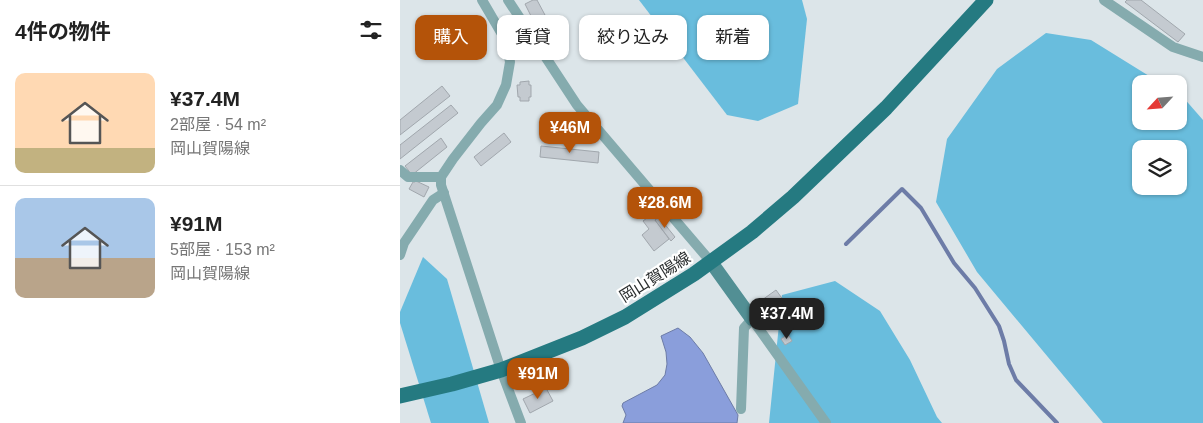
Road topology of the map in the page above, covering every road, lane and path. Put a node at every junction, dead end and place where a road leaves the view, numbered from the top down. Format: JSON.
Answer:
{"nodes":[{"id":1,"x":482,"y":0,"type":"edge"},
{"id":2,"x":508,"y":0,"type":"edge"},
{"id":3,"x":986,"y":0,"type":"edge"},
{"id":4,"x":1104,"y":0,"type":"edge"},
{"id":5,"x":1203,"y":57,"type":"edge"},
{"id":6,"x":400,"y":170,"type":"edge"},
{"id":7,"x":441,"y":177,"type":"junction"},
{"id":8,"x":444,"y":192,"type":"junction"},
{"id":9,"x":402,"y":243,"type":"edge"},
{"id":10,"x":400,"y":255,"type":"edge"},
{"id":11,"x":711,"y":262,"type":"junction"},
{"id":12,"x":752,"y":319,"type":"junction"},
{"id":13,"x":501,"y":370,"type":"junction"},
{"id":14,"x":400,"y":396,"type":"edge"},
{"id":15,"x":740,"y":409,"type":"dead end"},
{"id":16,"x":521,"y":423,"type":"edge"},
{"id":17,"x":826,"y":423,"type":"edge"}],
"edges":[{"from":1,"to":7,"type":"street"},
{"from":2,"to":11,"type":"street"},
{"from":3,"to":11,"type":"main road","name":"岡山賀陽線"},
{"from":4,"to":5,"type":"street"},
{"from":6,"to":7,"type":"street"},
{"from":7,"to":8,"type":"street"},
{"from":8,"to":9,"type":"street"},
{"from":8,"to":13,"type":"street"},
{"from":9,"to":10,"type":"street"},
{"from":11,"to":12,"type":"street"},
{"from":11,"to":13,"type":"main road","name":"岡山賀陽線"},
{"from":12,"to":15,"type":"street"},
{"from":12,"to":17,"type":"street"},
{"from":13,"to":14,"type":"main road","name":"岡山賀陽線"},
{"from":13,"to":16,"type":"street"}]}
